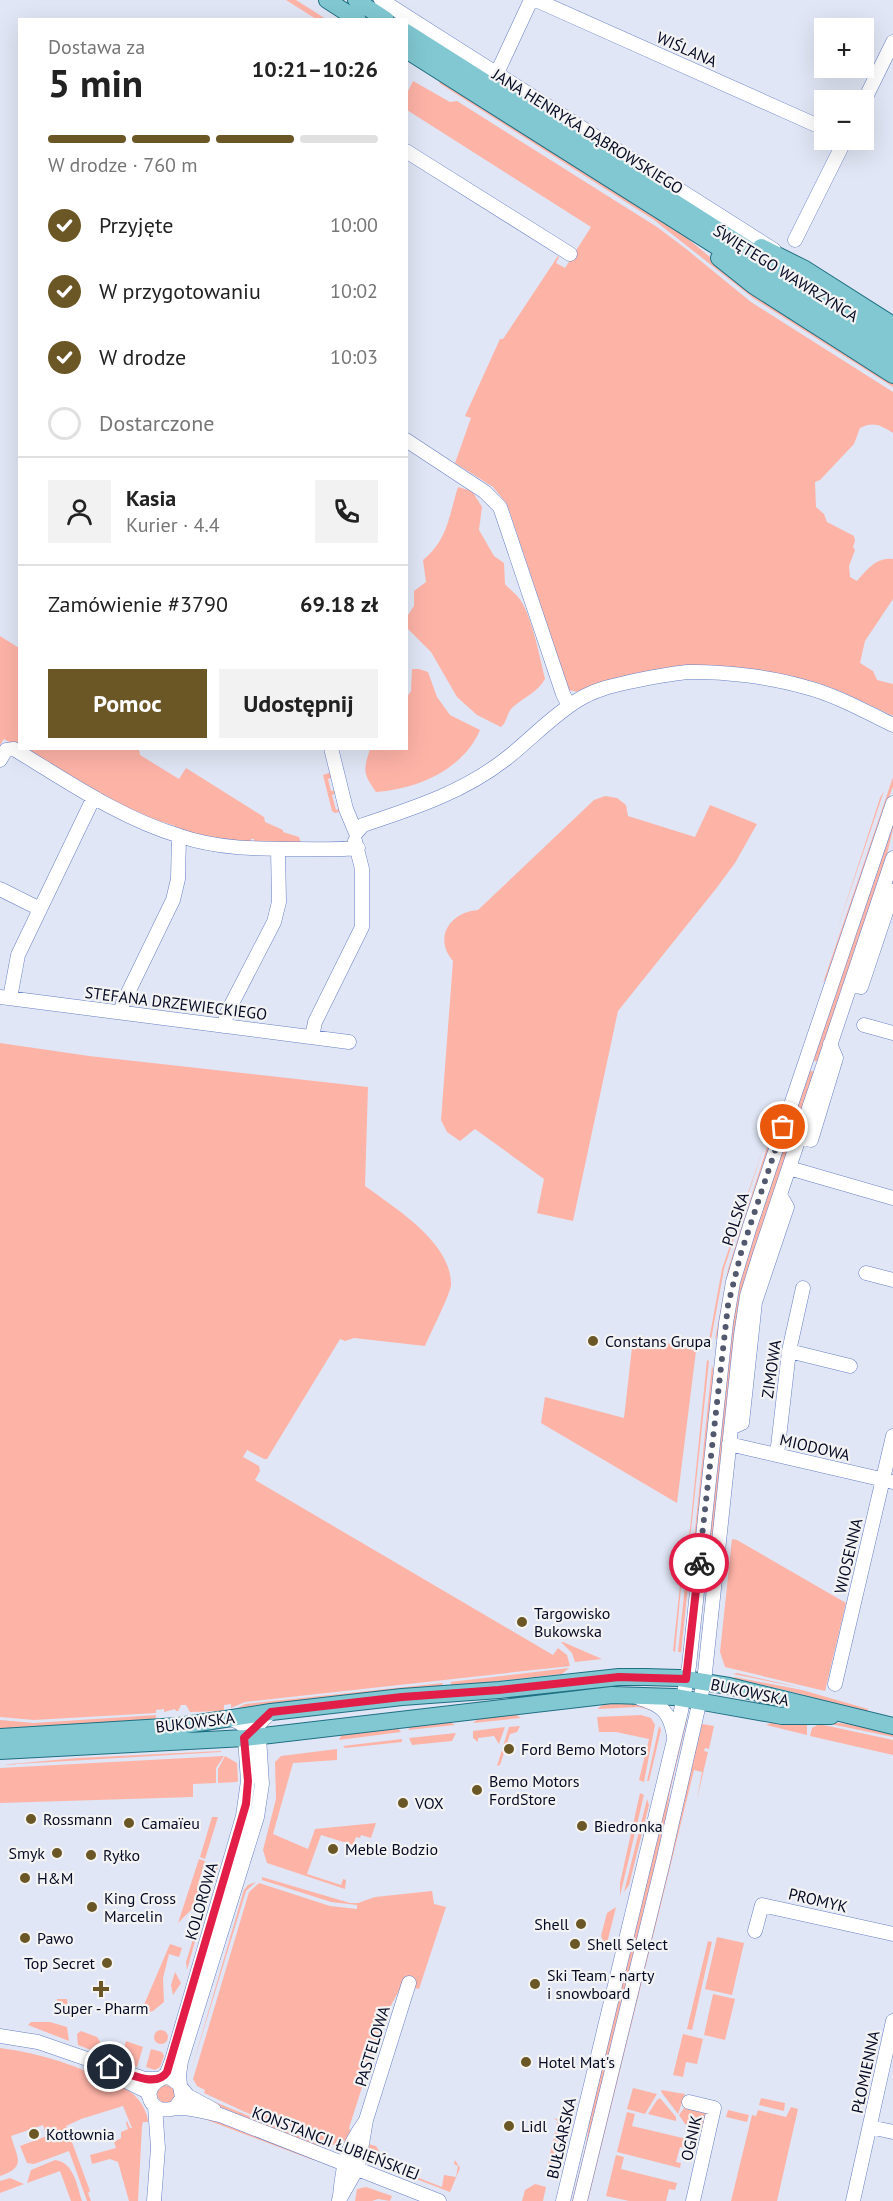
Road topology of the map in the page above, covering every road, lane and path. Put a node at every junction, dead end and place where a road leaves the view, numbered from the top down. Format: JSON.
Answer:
{"nodes":[{"id":1,"x":327,"y":0,"type":"edge"},
{"id":2,"x":356,"y":0,"type":"edge"},
{"id":3,"x":381,"y":0,"type":"edge"},
{"id":4,"x":531,"y":0,"type":"edge"},
{"id":5,"x":536,"y":0,"type":"edge"},
{"id":6,"x":355,"y":18,"type":"edge"},
{"id":7,"x":383,"y":18,"type":"edge"},
{"id":8,"x":408,"y":33,"type":"edge"},
{"id":9,"x":893,"y":42,"type":"edge"},
{"id":10,"x":408,"y":51,"type":"edge"},
{"id":11,"x":497,"y":74,"type":"junction"},
{"id":12,"x":869,"y":90,"type":"edge"},
{"id":13,"x":814,"y":124,"type":"edge"},
{"id":14,"x":840,"y":150,"type":"edge"},
{"id":15,"x":408,"y":152,"type":"edge"},
{"id":16,"x":680,"y":206,"type":"junction"},
{"id":17,"x":681,"y":223,"type":"junction"},
{"id":18,"x":795,"y":240,"type":"dead end"},
{"id":19,"x":570,"y":254,"type":"dead end"},
{"id":20,"x":795,"y":264,"type":"junction"},
{"id":21,"x":893,"y":325,"type":"edge"},
{"id":22,"x":893,"y":340,"type":"edge"},
{"id":23,"x":893,"y":358,"type":"edge"},
{"id":24,"x":893,"y":375,"type":"edge"},
{"id":25,"x":408,"y":441,"type":"edge"},
{"id":26,"x":569,"y":706,"type":"junction"},
{"id":27,"x":893,"y":725,"type":"edge"},
{"id":28,"x":331,"y":750,"type":"edge"},
{"id":29,"x":3,"y":755,"type":"edge"},
{"id":30,"x":94,"y":797,"type":"junction"},
{"id":31,"x":893,"y":803,"type":"edge"},
{"id":32,"x":356,"y":833,"type":"junction"},
{"id":33,"x":179,"y":836,"type":"junction"},
{"id":34,"x":358,"y":848,"type":"junction"},
{"id":35,"x":278,"y":849,"type":"junction"},
{"id":36,"x":893,"y":858,"type":"edge"},
{"id":37,"x":0,"y":889,"type":"edge"},
{"id":38,"x":893,"y":891,"type":"edge"},
{"id":39,"x":40,"y":909,"type":"junction"},
{"id":40,"x":856,"y":985,"type":"junction"},
{"id":41,"x":5,"y":998,"type":"edge"},
{"id":42,"x":121,"y":1012,"type":"junction"},
{"id":43,"x":864,"y":1025,"type":"dead end"},
{"id":44,"x":224,"y":1026,"type":"junction"},
{"id":45,"x":893,"y":1033,"type":"edge"},
{"id":46,"x":312,"y":1037,"type":"junction"},
{"id":47,"x":349,"y":1042,"type":"dead end"},
{"id":48,"x":789,"y":1168,"type":"junction"},
{"id":49,"x":893,"y":1197,"type":"edge"},
{"id":50,"x":866,"y":1273,"type":"dead end"},
{"id":51,"x":893,"y":1280,"type":"edge"},
{"id":52,"x":803,"y":1288,"type":"dead end"},
{"id":53,"x":789,"y":1351,"type":"junction"},
{"id":54,"x":850,"y":1366,"type":"dead end"},
{"id":55,"x":893,"y":1436,"type":"edge"},
{"id":56,"x":729,"y":1444,"type":"junction"},
{"id":57,"x":777,"y":1455,"type":"junction"},
{"id":58,"x":888,"y":1480,"type":"edge"},
{"id":59,"x":686,"y":1679,"type":"junction"},
{"id":60,"x":704,"y":1682,"type":"junction"},
{"id":61,"x":835,"y":1684,"type":"dead end"},
{"id":62,"x":630,"y":1695,"type":"junction"},
{"id":63,"x":692,"y":1700,"type":"junction"},
{"id":64,"x":271,"y":1712,"type":"junction"},
{"id":65,"x":853,"y":1716,"type":"junction"},
{"id":66,"x":229,"y":1718,"type":"junction"},
{"id":67,"x":893,"y":1726,"type":"edge"},
{"id":68,"x":252,"y":1735,"type":"junction"},
{"id":69,"x":0,"y":1737,"type":"edge"},
{"id":70,"x":674,"y":1741,"type":"junction"},
{"id":71,"x":0,"y":1751,"type":"edge"},
{"id":72,"x":755,"y":1931,"type":"dead end"},
{"id":73,"x":893,"y":1934,"type":"edge"},
{"id":74,"x":409,"y":1983,"type":"dead end"},
{"id":75,"x":893,"y":2022,"type":"edge"},
{"id":76,"x":0,"y":2036,"type":"edge"},
{"id":77,"x":73,"y":2055,"type":"junction"},
{"id":78,"x":160,"y":2078,"type":"junction"},
{"id":79,"x":181,"y":2087,"type":"junction"},
{"id":80,"x":153,"y":2102,"type":"junction"},
{"id":81,"x":689,"y":2102,"type":"dead end"},
{"id":82,"x":173,"y":2108,"type":"junction"},
{"id":83,"x":220,"y":2115,"type":"junction"},
{"id":84,"x":366,"y":2120,"type":"junction"},
{"id":85,"x":870,"y":2127,"type":"junction"},
{"id":86,"x":893,"y":2132,"type":"edge"},
{"id":87,"x":158,"y":2148,"type":"junction"},
{"id":88,"x":343,"y":2163,"type":"junction"},
{"id":89,"x":357,"y":2169,"type":"junction"},
{"id":90,"x":339,"y":2200,"type":"edge"},
{"id":91,"x":154,"y":2201,"type":"edge"},
{"id":92,"x":439,"y":2201,"type":"edge"},
{"id":93,"x":562,"y":2201,"type":"edge"},
{"id":94,"x":580,"y":2201,"type":"edge"},
{"id":95,"x":693,"y":2201,"type":"edge"},
{"id":96,"x":853,"y":2201,"type":"edge"}],
"edges":[{"from":1,"to":6,"type":"main road"},
{"from":2,"to":7,"type":"main road"},
{"from":3,"to":11,"type":"street","name":"JANA HENRYKA DĄBROWSKIEGO"},
{"from":4,"to":11,"type":"street"},
{"from":5,"to":13,"type":"street","name":"WIŚLANA"},
{"from":8,"to":16,"type":"main road","name":"JANA HENRYKA DĄBROWSKIEGO"},
{"from":9,"to":12,"type":"street"},
{"from":10,"to":17,"type":"main road","name":"JANA HENRYKA DĄBROWSKIEGO"},
{"from":11,"to":20,"type":"street","name":"JANA HENRYKA DĄBROWSKIEGO"},
{"from":14,"to":18,"type":"street"},
{"from":15,"to":19,"type":"street"},
{"from":16,"to":20,"type":"main road"},
{"from":16,"to":22,"type":"main road","name":"ŚWIĘTEGO WAWRZYŃCA"},
{"from":17,"to":23,"type":"main road","name":"ŚWIĘTEGO WAWRZYŃCA"},
{"from":17,"to":24,"type":"main road"},
{"from":20,"to":21,"type":"main road"},
{"from":25,"to":26,"type":"street"},
{"from":26,"to":27,"type":"street"},
{"from":26,"to":32,"type":"street"},
{"from":28,"to":32,"type":"street"},
{"from":29,"to":30,"type":"street"},
{"from":30,"to":33,"type":"street"},
{"from":30,"to":39,"type":"street"},
{"from":31,"to":59,"type":"street","name":"POLSKA"},
{"from":32,"to":34,"type":"street"},
{"from":33,"to":35,"type":"street"},
{"from":33,"to":42,"type":"street"},
{"from":34,"to":35,"type":"street"},
{"from":34,"to":46,"type":"street"},
{"from":35,"to":44,"type":"street"},
{"from":36,"to":40,"type":"street"},
{"from":37,"to":39,"type":"street"},
{"from":38,"to":40,"type":"street"},
{"from":39,"to":41,"type":"street"},
{"from":40,"to":48,"type":"street"},
{"from":41,"to":42,"type":"street","name":"STEFANA DRZEWIECKIEGO"},
{"from":42,"to":44,"type":"street","name":"STEFANA DRZEWIECKIEGO"},
{"from":43,"to":45,"type":"street"},
{"from":44,"to":46,"type":"street","name":"STEFANA DRZEWIECKIEGO"},
{"from":46,"to":47,"type":"street","name":"STEFANA DRZEWIECKIEGO"},
{"from":48,"to":49,"type":"street"},
{"from":48,"to":56,"type":"street"},
{"from":50,"to":51,"type":"street"},
{"from":52,"to":53,"type":"street","name":"ZIMOWA"},
{"from":53,"to":54,"type":"street"},
{"from":53,"to":57,"type":"street","name":"ZIMOWA"},
{"from":55,"to":58,"type":"street","name":"WIOSENNA"},
{"from":56,"to":57,"type":"street","name":"MIODOWA"},
{"from":56,"to":60,"type":"street"},
{"from":57,"to":58,"type":"street","name":"MIODOWA"},
{"from":58,"to":61,"type":"street","name":"WIOSENNA"},
{"from":59,"to":60,"type":"main road","name":"BUKOWSKA"},
{"from":59,"to":63,"type":"street","name":"POLSKA"},
{"from":59,"to":64,"type":"main road","name":"BUKOWSKA"},
{"from":60,"to":63,"type":"street"},
{"from":60,"to":65,"type":"main road","name":"BUKOWSKA"},
{"from":62,"to":63,"type":"main road","name":"BUKOWSKA"},
{"from":62,"to":68,"type":"main road","name":"BUKOWSKA"},
{"from":62,"to":70,"type":"street"},
{"from":63,"to":65,"type":"main road","name":"BUKOWSKA"},
{"from":63,"to":70,"type":"street","name":"BUŁGARSKA"},
{"from":63,"to":94,"type":"street","name":"BUŁGARSKA"},
{"from":64,"to":66,"type":"main road","name":"BUKOWSKA"},
{"from":64,"to":68,"type":"street"},
{"from":65,"to":67,"type":"main road","name":"BUKOWSKA"},
{"from":66,"to":68,"type":"street"},
{"from":66,"to":69,"type":"main road","name":"BUKOWSKA"},
{"from":68,"to":71,"type":"main road","name":"BUKOWSKA"},
{"from":68,"to":78,"type":"street","name":"KOLOROWA"},
{"from":68,"to":79,"type":"street","name":"KOLOROWA"},
{"from":70,"to":93,"type":"street","name":"BUŁGARSKA"},
{"from":72,"to":73,"type":"street","name":"PROMYK"},
{"from":74,"to":84,"type":"street","name":"PASTELOWA"},
{"from":75,"to":85,"type":"street","name":"PŁOMIENNA"},
{"from":76,"to":77,"type":"street"},
{"from":77,"to":78,"type":"street"},
{"from":77,"to":80,"type":"street"},
{"from":78,"to":79,"type":"street"},
{"from":78,"to":80,"type":"street"},
{"from":79,"to":82,"type":"street"},
{"from":79,"to":83,"type":"street","name":"KONSTANCJI ŁUBIEŃSKIEJ"},
{"from":80,"to":82,"type":"street"},
{"from":80,"to":87,"type":"street"},
{"from":81,"to":95,"type":"street","name":"OGNIK"},
{"from":82,"to":83,"type":"street","name":"KONSTANCJI ŁUBIEŃSKIEJ"},
{"from":82,"to":87,"type":"street"},
{"from":83,"to":88,"type":"street","name":"KONSTANCJI ŁUBIEŃSKIEJ"},
{"from":84,"to":88,"type":"street","name":"PASTELOWA"},
{"from":84,"to":89,"type":"street","name":"PASTELOWA"},
{"from":85,"to":86,"type":"street","name":"PŁOMIENNA"},
{"from":85,"to":96,"type":"street","name":"PŁOMIENNA"},
{"from":87,"to":91,"type":"street"},
{"from":88,"to":89,"type":"street","name":"KONSTANCJI ŁUBIEŃSKIEJ"},
{"from":88,"to":90,"type":"street","name":"PASTELOWA"},
{"from":89,"to":90,"type":"street","name":"PASTELOWA"},
{"from":89,"to":92,"type":"street","name":"KONSTANCJI ŁUBIEŃSKIEJ"}]}
